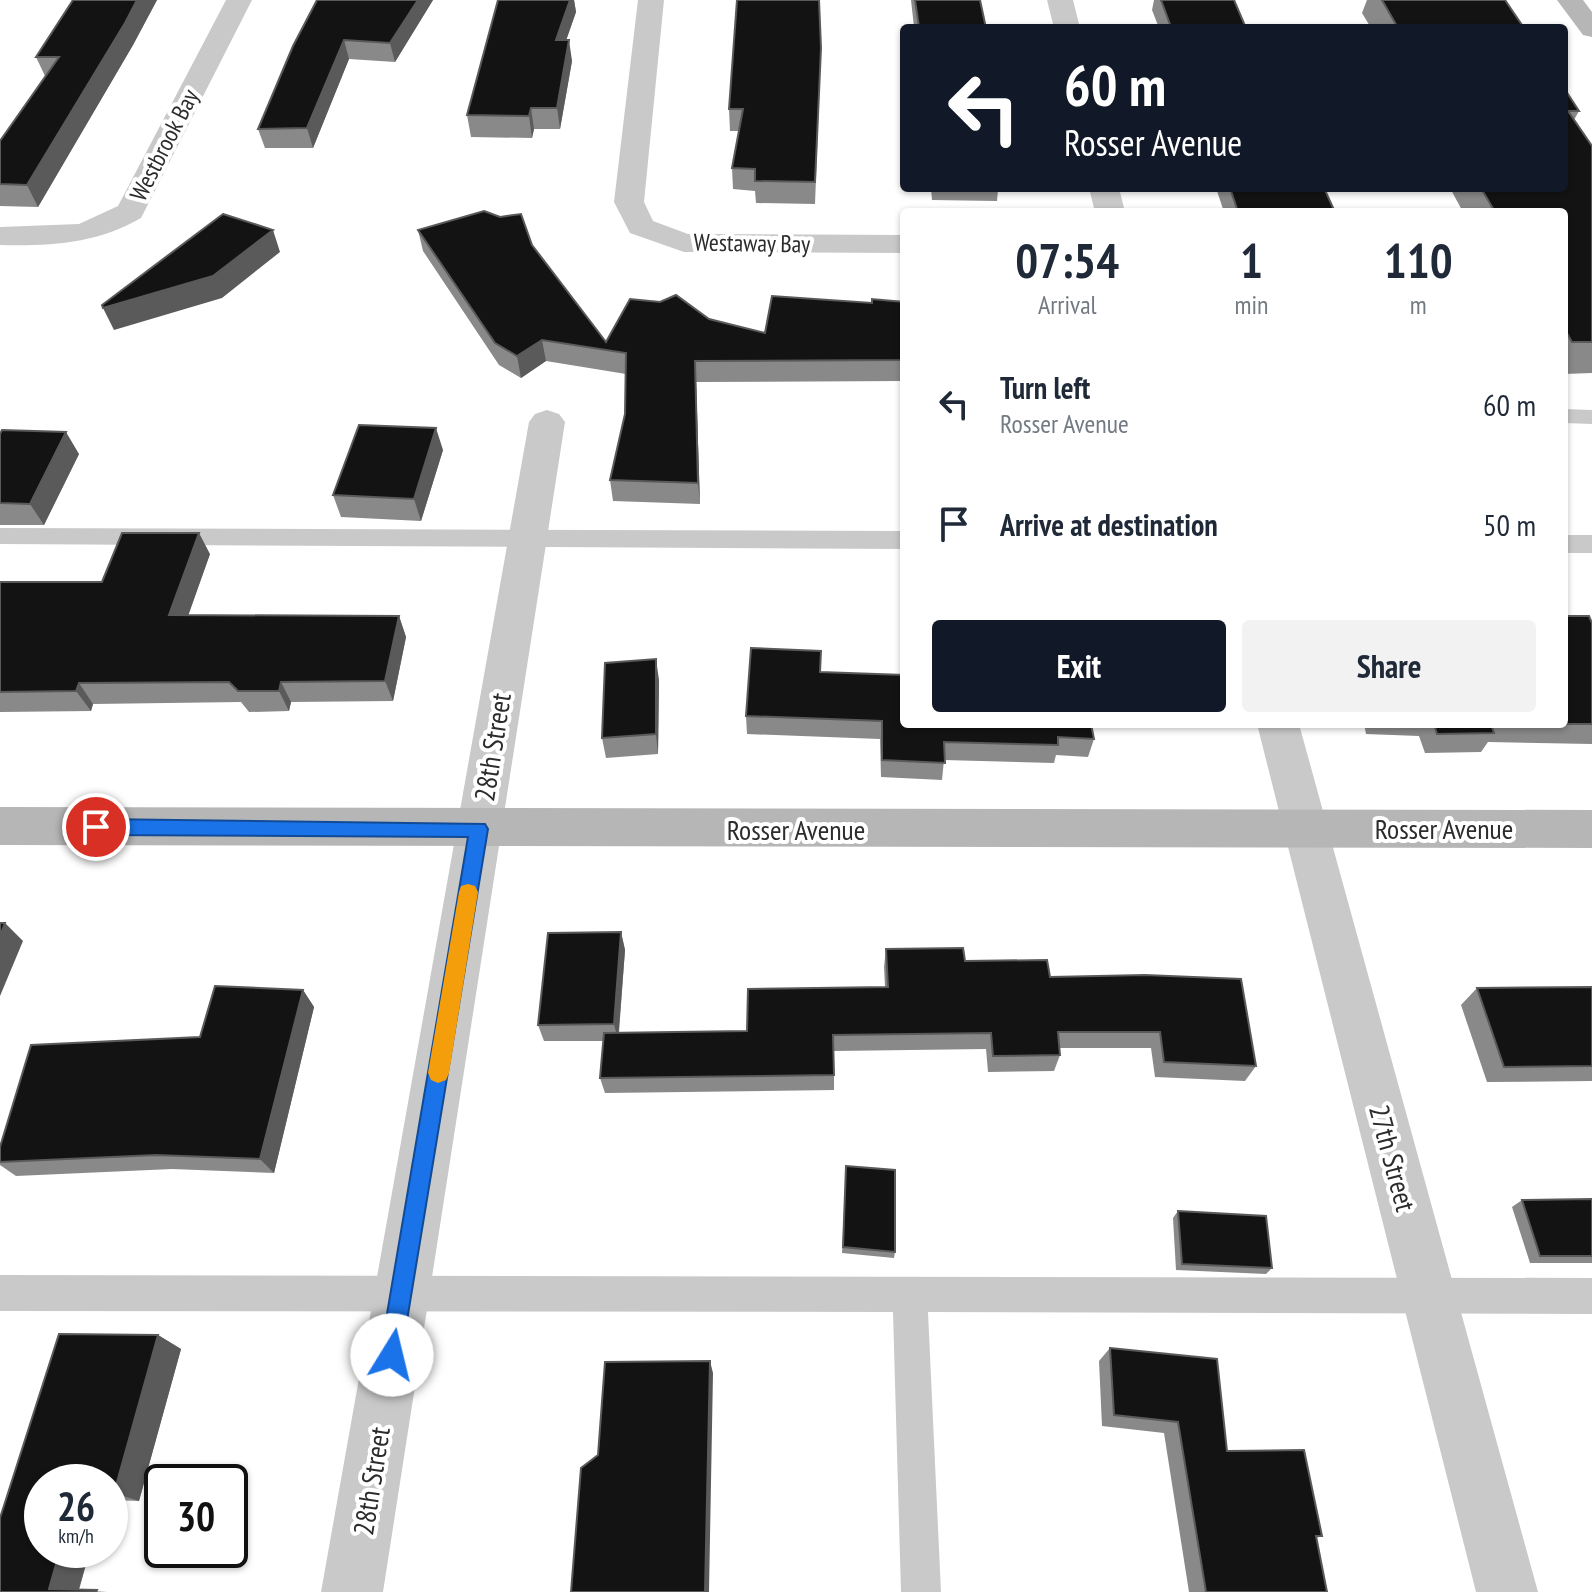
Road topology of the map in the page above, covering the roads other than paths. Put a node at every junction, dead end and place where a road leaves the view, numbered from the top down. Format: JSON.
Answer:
{"nodes":[{"id":1,"x":239,"y":0,"type":"edge"},
{"id":2,"x":651,"y":0,"type":"edge"},
{"id":3,"x":1060,"y":0,"type":"edge"},
{"id":4,"x":1570,"y":0,"type":"edge"},
{"id":5,"x":1066,"y":24,"type":"edge"},
{"id":6,"x":1592,"y":29,"type":"edge"},
{"id":7,"x":0,"y":236,"type":"edge"},
{"id":8,"x":900,"y":244,"type":"edge"},
{"id":9,"x":1568,"y":416,"type":"edge"},
{"id":10,"x":1592,"y":417,"type":"edge"},
{"id":11,"x":547,"y":422,"type":"dead end"},
{"id":12,"x":0,"y":536,"type":"edge"},
{"id":13,"x":527,"y":540,"type":"junction"},
{"id":14,"x":900,"y":540,"type":"edge"},
{"id":15,"x":1568,"y":544,"type":"edge"},
{"id":16,"x":1592,"y":544,"type":"edge"},
{"id":17,"x":1279,"y":728,"type":"edge"},
{"id":18,"x":0,"y":826,"type":"edge"},
{"id":19,"x":1306,"y":827,"type":"junction"},
{"id":20,"x":478,"y":829,"type":"junction"},
{"id":21,"x":1592,"y":829,"type":"edge"},
{"id":22,"x":0,"y":1293,"type":"edge"},
{"id":23,"x":401,"y":1296,"type":"junction"},
{"id":24,"x":910,"y":1296,"type":"junction"},
{"id":25,"x":1429,"y":1296,"type":"junction"},
{"id":26,"x":1592,"y":1296,"type":"edge"},
{"id":27,"x":352,"y":1592,"type":"edge"},
{"id":28,"x":921,"y":1592,"type":"edge"},
{"id":29,"x":1507,"y":1592,"type":"edge"}],
"edges":[{"from":1,"to":7,"type":"street","name":"Westbrook Bay"},
{"from":2,"to":8,"type":"street","name":"Westaway Bay"},
{"from":3,"to":5,"type":"street"},
{"from":4,"to":6,"type":"street"},
{"from":9,"to":10,"type":"lane"},
{"from":11,"to":13,"type":"street","name":"28th Street"},
{"from":12,"to":13,"type":"lane"},
{"from":13,"to":14,"type":"lane"},
{"from":13,"to":20,"type":"street","name":"28th Street"},
{"from":15,"to":16,"type":"lane"},
{"from":17,"to":19,"type":"street","name":"27th Street"},
{"from":18,"to":20,"type":"street","name":"Rosser Avenue"},
{"from":19,"to":20,"type":"street","name":"Rosser Avenue"},
{"from":19,"to":21,"type":"street","name":"Rosser Avenue"},
{"from":19,"to":25,"type":"street","name":"27th Street"},
{"from":20,"to":23,"type":"street","name":"28th Street"},
{"from":22,"to":23,"type":"lane"},
{"from":23,"to":24,"type":"lane"},
{"from":23,"to":27,"type":"street","name":"28th Street"},
{"from":24,"to":25,"type":"lane"},
{"from":24,"to":28,"type":"lane"},
{"from":25,"to":26,"type":"lane"},
{"from":25,"to":29,"type":"street","name":"27th Street"}]}
